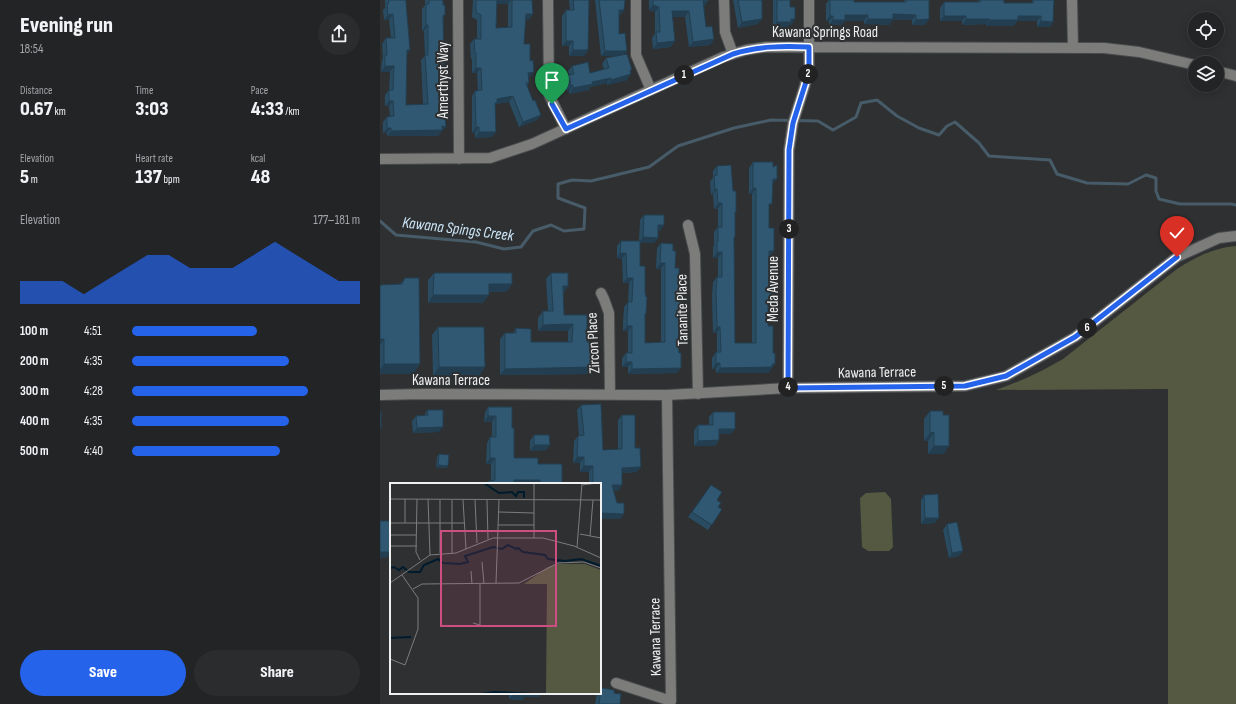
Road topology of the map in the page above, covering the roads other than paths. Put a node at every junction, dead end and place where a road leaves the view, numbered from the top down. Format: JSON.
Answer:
{"nodes":[{"id":1,"x":458,"y":0,"type":"edge"},
{"id":2,"x":548,"y":0,"type":"edge"},
{"id":3,"x":636,"y":0,"type":"edge"},
{"id":4,"x":724,"y":0,"type":"edge"},
{"id":5,"x":808,"y":0,"type":"edge"},
{"id":6,"x":1072,"y":0,"type":"edge"},
{"id":7,"x":809,"y":47,"type":"junction"},
{"id":8,"x":1073,"y":48,"type":"junction"},
{"id":9,"x":733,"y":54,"type":"junction"},
{"id":10,"x":1188,"y":63,"type":"edge"},
{"id":11,"x":1224,"y":73,"type":"edge"},
{"id":12,"x":1236,"y":76,"type":"edge"},
{"id":13,"x":651,"y":90,"type":"junction"},
{"id":14,"x":566,"y":129,"type":"junction"},
{"id":15,"x":380,"y":159,"type":"edge"},
{"id":16,"x":459,"y":159,"type":"junction"},
{"id":17,"x":688,"y":225,"type":"dead end"},
{"id":18,"x":1236,"y":236,"type":"edge"},
{"id":19,"x":600,"y":293,"type":"dead end"},
{"id":20,"x":788,"y":388,"type":"junction"},
{"id":21,"x":610,"y":394,"type":"junction"},
{"id":22,"x":698,"y":394,"type":"junction"},
{"id":23,"x":380,"y":395,"type":"edge"},
{"id":24,"x":667,"y":395,"type":"junction"},
{"id":25,"x":616,"y":683,"type":"dead end"}],
"edges":[{"from":1,"to":16,"type":"street","name":"Amerthyst Way"},
{"from":2,"to":14,"type":"street"},
{"from":3,"to":13,"type":"street"},
{"from":4,"to":9,"type":"street"},
{"from":5,"to":7,"type":"street","name":"Meda Avenue"},
{"from":6,"to":8,"type":"street"},
{"from":7,"to":8,"type":"street","name":"Kawana Springs Road"},
{"from":7,"to":9,"type":"street","name":"Kawana Springs Road"},
{"from":7,"to":20,"type":"street","name":"Meda Avenue"},
{"from":8,"to":10,"type":"street","name":"Kawana Springs Road"},
{"from":9,"to":13,"type":"street","name":"Kawana Springs Road"},
{"from":11,"to":12,"type":"street"},
{"from":13,"to":14,"type":"street","name":"Kawana Springs Road"},
{"from":14,"to":16,"type":"street","name":"Kawana Springs Road"},
{"from":15,"to":16,"type":"street","name":"Kawana Springs Road"},
{"from":17,"to":22,"type":"street","name":"Tananite Place"},
{"from":18,"to":20,"type":"street","name":"Kawana Terrace"},
{"from":19,"to":21,"type":"street","name":"Zircon Place"},
{"from":20,"to":22,"type":"street","name":"Kawana Terrace"},
{"from":21,"to":23,"type":"street","name":"Kawana Terrace"},
{"from":21,"to":24,"type":"street","name":"Kawana Terrace"},
{"from":22,"to":24,"type":"street","name":"Kawana Terrace"},
{"from":24,"to":25,"type":"street","name":"Kawana Terrace"}]}
